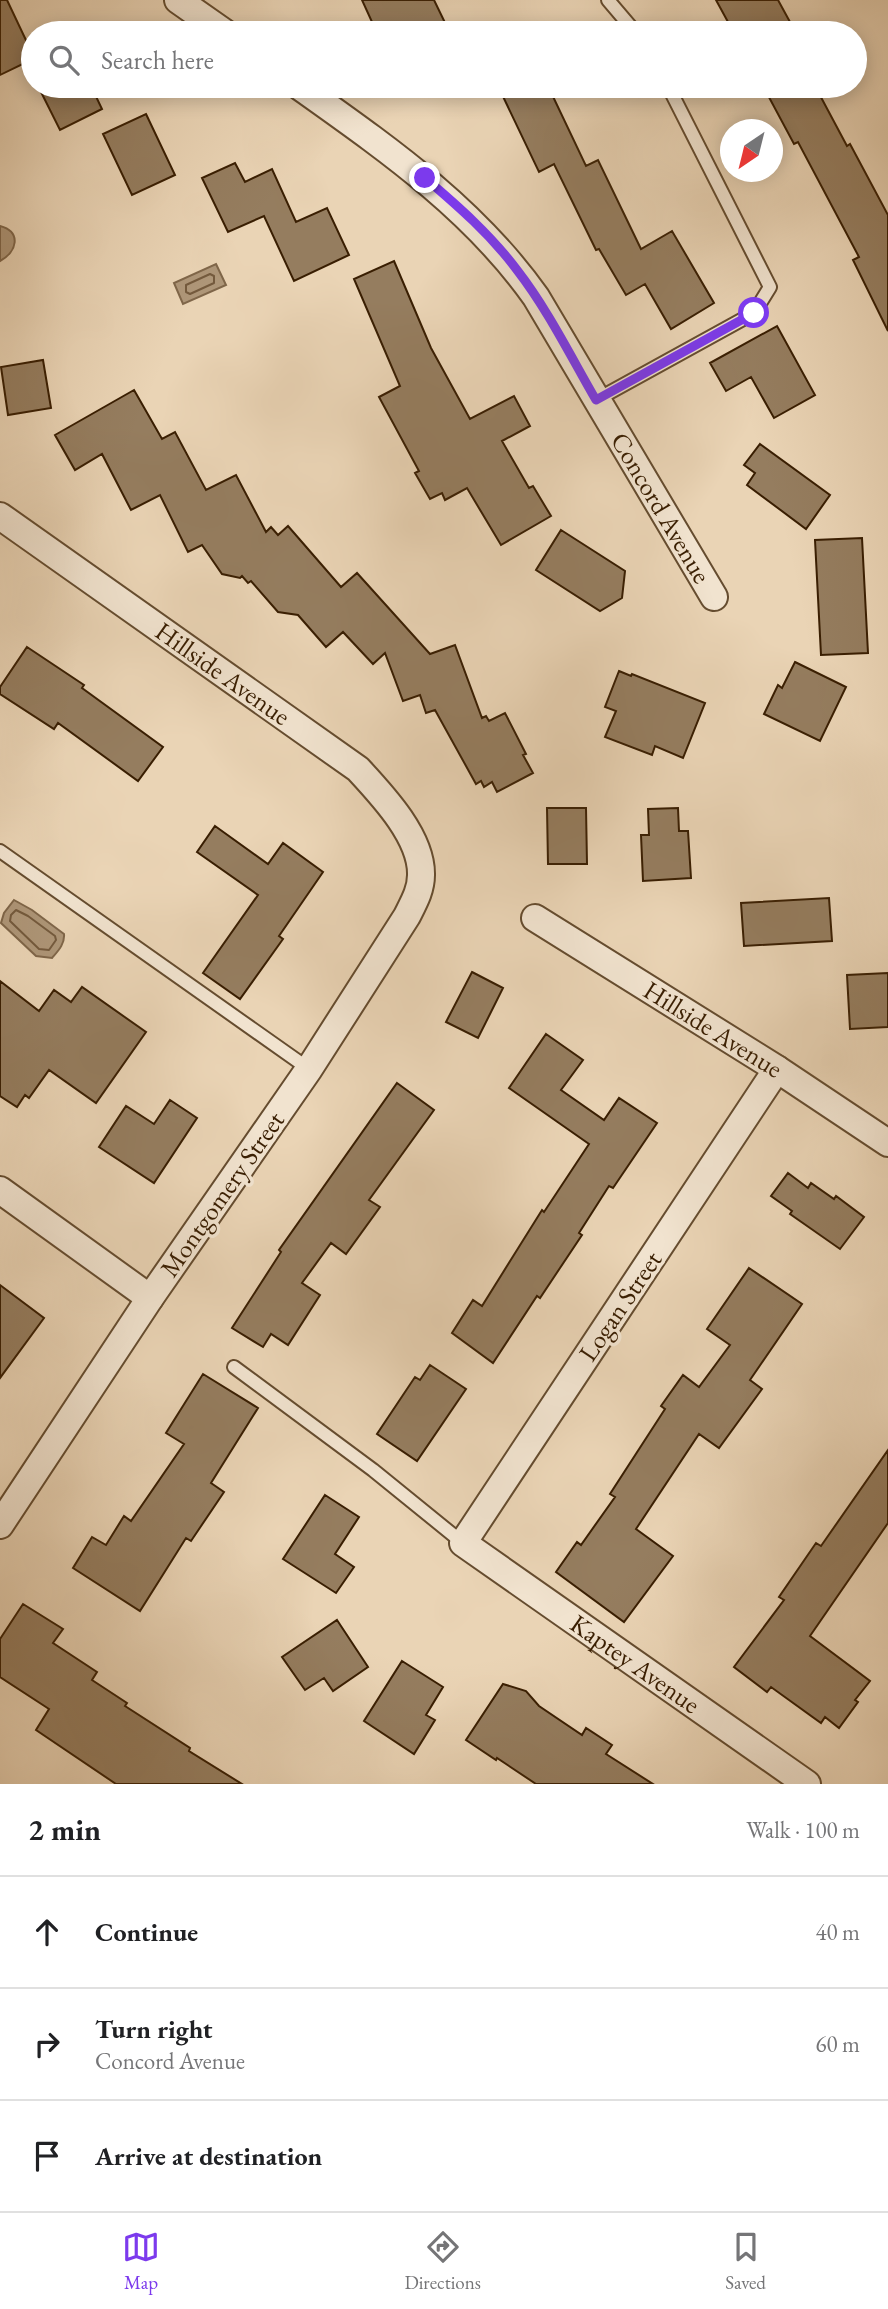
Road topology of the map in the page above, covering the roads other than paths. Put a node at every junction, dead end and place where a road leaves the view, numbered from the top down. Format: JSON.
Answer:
{"nodes":[{"id":1,"x":178,"y":0,"type":"edge"},
{"id":2,"x":608,"y":0,"type":"edge"},
{"id":3,"x":208,"y":21,"type":"edge"},
{"id":4,"x":626,"y":21,"type":"edge"},
{"id":5,"x":316,"y":98,"type":"edge"},
{"id":6,"x":674,"y":98,"type":"edge"},
{"id":7,"x":596,"y":400,"type":"junction"},
{"id":8,"x":0,"y":516,"type":"edge"},
{"id":9,"x":714,"y":597,"type":"dead end"},
{"id":10,"x":0,"y":851,"type":"edge"},
{"id":11,"x":419,"y":854,"type":"joint"},
{"id":12,"x":535,"y":918,"type":"dead end"},
{"id":13,"x":309,"y":1069,"type":"junction"},
{"id":14,"x":777,"y":1069,"type":"junction"},
{"id":15,"x":888,"y":1143,"type":"edge"},
{"id":16,"x":0,"y":1190,"type":"edge"},
{"id":17,"x":150,"y":1298,"type":"junction"},
{"id":18,"x":234,"y":1367,"type":"dead end"},
{"id":19,"x":0,"y":1525,"type":"edge"},
{"id":20,"x":463,"y":1543,"type":"junction"},
{"id":21,"x":790,"y":1780,"type":"edge"}],
"edges":[{"from":1,"to":3,"type":"street"},
{"from":2,"to":4,"type":"lane"},
{"from":5,"to":7,"type":"street","name":"Concord Avenue"},
{"from":6,"to":7,"type":"lane"},
{"from":7,"to":9,"type":"street","name":"Concord Avenue"},
{"from":8,"to":11,"type":"street","name":"Hillside Avenue"},
{"from":10,"to":13,"type":"lane"},
{"from":11,"to":13,"type":"street","name":"Montgomery Street"},
{"from":12,"to":14,"type":"street","name":"Hillside Avenue"},
{"from":13,"to":17,"type":"street","name":"Montgomery Street"},
{"from":14,"to":15,"type":"street","name":"Hillside Avenue"},
{"from":14,"to":20,"type":"street","name":"Logan Street"},
{"from":16,"to":17,"type":"street"},
{"from":17,"to":19,"type":"street","name":"Montgomery Street"},
{"from":18,"to":20,"type":"lane"},
{"from":20,"to":21,"type":"street","name":"Kaptey Avenue"}]}
